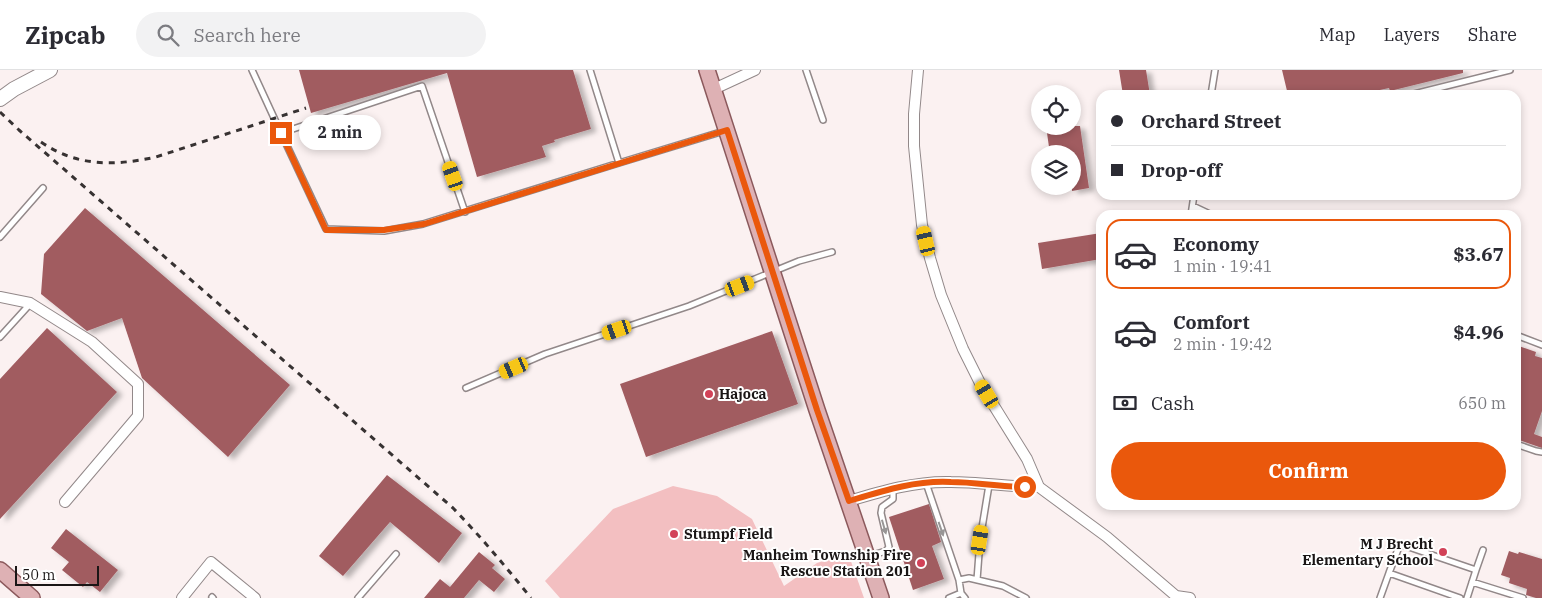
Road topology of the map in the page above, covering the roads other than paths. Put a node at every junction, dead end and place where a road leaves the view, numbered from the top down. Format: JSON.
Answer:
{"nodes":[{"id":1,"x":252,"y":70,"type":"edge"},
{"id":2,"x":590,"y":70,"type":"edge"},
{"id":3,"x":707,"y":70,"type":"edge"},
{"id":4,"x":755,"y":70,"type":"edge"},
{"id":5,"x":806,"y":70,"type":"edge"},
{"id":6,"x":918,"y":70,"type":"edge"},
{"id":7,"x":1215,"y":70,"type":"edge"},
{"id":8,"x":1510,"y":70,"type":"edge"},
{"id":9,"x":44,"y":71,"type":"edge"},
{"id":10,"x":714,"y":89,"type":"junction"},
{"id":11,"x":1211,"y":90,"type":"edge"},
{"id":12,"x":1430,"y":90,"type":"edge"},
{"id":13,"x":0,"y":99,"type":"edge"},
{"id":14,"x":823,"y":120,"type":"dead end"},
{"id":15,"x":727,"y":130,"type":"junction"},
{"id":16,"x":281,"y":133,"type":"junction"},
{"id":17,"x":619,"y":163,"type":"junction"},
{"id":18,"x":44,"y":188,"type":"dead end"},
{"id":19,"x":1194,"y":200,"type":"edge"},
{"id":20,"x":1193,"y":206,"type":"junction"},
{"id":21,"x":1192,"y":210,"type":"edge"},
{"id":22,"x":1201,"y":210,"type":"edge"},
{"id":23,"x":465,"y":212,"type":"junction"},
{"id":24,"x":0,"y":237,"type":"edge"},
{"id":25,"x":832,"y":252,"type":"dead end"},
{"id":26,"x":774,"y":273,"type":"junction"},
{"id":27,"x":0,"y":297,"type":"edge"},
{"id":28,"x":30,"y":303,"type":"junction"},
{"id":29,"x":0,"y":337,"type":"edge"},
{"id":30,"x":1521,"y":337,"type":"edge"},
{"id":31,"x":1542,"y":345,"type":"edge"},
{"id":32,"x":466,"y":388,"type":"dead end"},
{"id":33,"x":1521,"y":446,"type":"edge"},
{"id":34,"x":1542,"y":452,"type":"edge"},
{"id":35,"x":926,"y":483,"type":"junction"},
{"id":36,"x":989,"y":485,"type":"junction"},
{"id":37,"x":1039,"y":487,"type":"junction"},
{"id":38,"x":893,"y":488,"type":"junction"},
{"id":39,"x":849,"y":501,"type":"junction"},
{"id":40,"x":66,"y":502,"type":"dead end"},
{"id":41,"x":1483,"y":550,"type":"dead end"},
{"id":42,"x":396,"y":554,"type":"dead end"},
{"id":43,"x":867,"y":556,"type":"junction"},
{"id":44,"x":0,"y":570,"type":"edge"},
{"id":45,"x":1476,"y":570,"type":"junction"},
{"id":46,"x":1388,"y":573,"type":"junction"},
{"id":47,"x":959,"y":580,"type":"junction"},
{"id":48,"x":977,"y":580,"type":"junction"},
{"id":49,"x":1472,"y":582,"type":"junction"},
{"id":50,"x":250,"y":596,"type":"edge"},
{"id":51,"x":963,"y":596,"type":"edge"},
{"id":52,"x":1176,"y":597,"type":"edge"},
{"id":53,"x":32,"y":598,"type":"edge"},
{"id":54,"x":182,"y":598,"type":"edge"},
{"id":55,"x":358,"y":598,"type":"edge"},
{"id":56,"x":881,"y":598,"type":"edge"},
{"id":57,"x":949,"y":598,"type":"edge"},
{"id":58,"x":1026,"y":598,"type":"edge"},
{"id":59,"x":1190,"y":598,"type":"edge"},
{"id":60,"x":1380,"y":598,"type":"edge"},
{"id":61,"x":1460,"y":598,"type":"edge"},
{"id":62,"x":1467,"y":598,"type":"edge"},
{"id":63,"x":1523,"y":598,"type":"edge"}],
"edges":[{"from":1,"to":16,"type":"lane"},
{"from":2,"to":17,"type":"lane"},
{"from":3,"to":10,"type":"main road"},
{"from":4,"to":10,"type":"street"},
{"from":5,"to":14,"type":"lane"},
{"from":6,"to":37,"type":"street"},
{"from":7,"to":11,"type":"lane"},
{"from":8,"to":12,"type":"lane"},
{"from":9,"to":13,"type":"main road"},
{"from":10,"to":15,"type":"main road"},
{"from":15,"to":17,"type":"lane"},
{"from":15,"to":26,"type":"main road"},
{"from":16,"to":23,"type":"lane"},
{"from":16,"to":23,"type":"lane"},
{"from":17,"to":23,"type":"lane"},
{"from":18,"to":24,"type":"lane"},
{"from":19,"to":20,"type":"lane"},
{"from":20,"to":21,"type":"lane"},
{"from":20,"to":22,"type":"lane"},
{"from":25,"to":26,"type":"lane"},
{"from":26,"to":32,"type":"lane"},
{"from":26,"to":39,"type":"main road"},
{"from":27,"to":28,"type":"street"},
{"from":28,"to":29,"type":"lane"},
{"from":28,"to":40,"type":"street"},
{"from":30,"to":31,"type":"lane"},
{"from":33,"to":34,"type":"lane"},
{"from":35,"to":36,"type":"street"},
{"from":35,"to":38,"type":"street"},
{"from":35,"to":47,"type":"lane","one_way":true},
{"from":36,"to":37,"type":"street"},
{"from":36,"to":48,"type":"lane"},
{"from":37,"to":52,"type":"street"},
{"from":38,"to":39,"type":"street"},
{"from":38,"to":43,"type":"lane","one_way":true},
{"from":39,"to":43,"type":"main road"},
{"from":41,"to":45,"type":"lane"},
{"from":42,"to":55,"type":"lane"},
{"from":43,"to":56,"type":"main road"},
{"from":44,"to":53,"type":"main road"},
{"from":45,"to":46,"type":"lane"},
{"from":45,"to":49,"type":"lane"},
{"from":46,"to":60,"type":"lane"},
{"from":46,"to":61,"type":"lane"},
{"from":47,"to":48,"type":"lane"},
{"from":47,"to":51,"type":"lane"},
{"from":48,"to":58,"type":"lane"},
{"from":49,"to":62,"type":"lane"},
{"from":49,"to":63,"type":"lane"},
{"from":50,"to":54,"type":"street"},
{"from":51,"to":57,"type":"lane"},
{"from":52,"to":59,"type":"street"}]}
